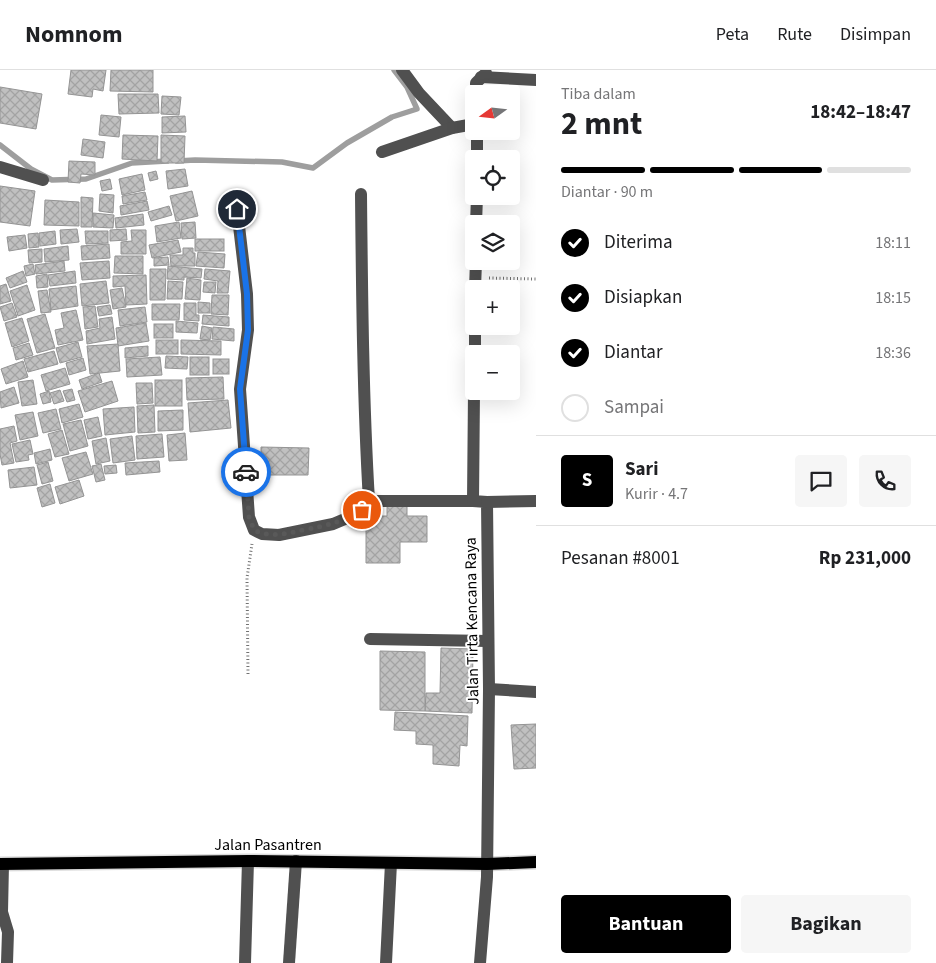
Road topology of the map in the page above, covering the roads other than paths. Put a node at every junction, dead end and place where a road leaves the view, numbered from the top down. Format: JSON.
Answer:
{"nodes":[{"id":1,"x":402,"y":70,"type":"edge"},
{"id":2,"x":485,"y":74,"type":"edge"},
{"id":3,"x":536,"y":80,"type":"edge"},
{"id":4,"x":476,"y":85,"type":"edge"},
{"id":5,"x":465,"y":126,"type":"edge"},
{"id":6,"x":452,"y":128,"type":"junction"},
{"id":7,"x":382,"y":152,"type":"dead end"},
{"id":8,"x":0,"y":167,"type":"edge"},
{"id":9,"x":43,"y":180,"type":"dead end"},
{"id":10,"x":361,"y":194,"type":"dead end"},
{"id":11,"x":237,"y":209,"type":"dead end"},
{"id":12,"x":474,"y":400,"type":"edge"},
{"id":13,"x":369,"y":501,"type":"junction"},
{"id":14,"x":473,"y":501,"type":"junction"},
{"id":15,"x":536,"y":501,"type":"edge"},
{"id":16,"x":487,"y":502,"type":"junction"},
{"id":17,"x":370,"y":640,"type":"dead end"},
{"id":18,"x":488,"y":641,"type":"junction"},
{"id":19,"x":490,"y":689,"type":"junction"},
{"id":20,"x":536,"y":692,"type":"edge"},
{"id":21,"x":248,"y":861,"type":"junction"},
{"id":22,"x":296,"y":861,"type":"junction"},
{"id":23,"x":536,"y":862,"type":"edge"},
{"id":24,"x":391,"y":863,"type":"junction"},
{"id":25,"x":2,"y":864,"type":"edge"},
{"id":26,"x":487,"y":864,"type":"junction"},
{"id":27,"x":1,"y":915,"type":"edge"},
{"id":28,"x":7,"y":963,"type":"edge"},
{"id":29,"x":245,"y":963,"type":"edge"},
{"id":30,"x":289,"y":963,"type":"edge"},
{"id":31,"x":386,"y":963,"type":"edge"},
{"id":32,"x":480,"y":963,"type":"edge"}],
"edges":[{"from":1,"to":6,"type":"street"},
{"from":2,"to":3,"type":"street"},
{"from":2,"to":4,"type":"street"},
{"from":5,"to":6,"type":"street"},
{"from":6,"to":7,"type":"street"},
{"from":8,"to":9,"type":"street"},
{"from":10,"to":13,"type":"street"},
{"from":11,"to":13,"type":"street"},
{"from":12,"to":14,"type":"street"},
{"from":13,"to":14,"type":"street"},
{"from":14,"to":16,"type":"street"},
{"from":15,"to":16,"type":"street"},
{"from":16,"to":18,"type":"street","name":"Jalan Tirta Kencana Raya"},
{"from":17,"to":18,"type":"street"},
{"from":18,"to":19,"type":"street","name":"Jalan Tirta Kencana Raya"},
{"from":19,"to":20,"type":"street"},
{"from":19,"to":26,"type":"street","name":"Jalan Tirta Kencana Raya"},
{"from":21,"to":22,"type":"main road","name":"Jalan Pasantren"},
{"from":21,"to":25,"type":"main road","name":"Jalan Pasantren"},
{"from":21,"to":29,"type":"street"},
{"from":22,"to":24,"type":"main road","name":"Jalan Pasantren"},
{"from":22,"to":30,"type":"street"},
{"from":23,"to":26,"type":"main road","name":"Jalan Pasantren"},
{"from":24,"to":26,"type":"main road","name":"Jalan Pasantren"},
{"from":24,"to":31,"type":"street"},
{"from":25,"to":27,"type":"street"},
{"from":26,"to":32,"type":"street","name":"Jalan Tirta Kencana Raya"},
{"from":27,"to":28,"type":"street"}]}
